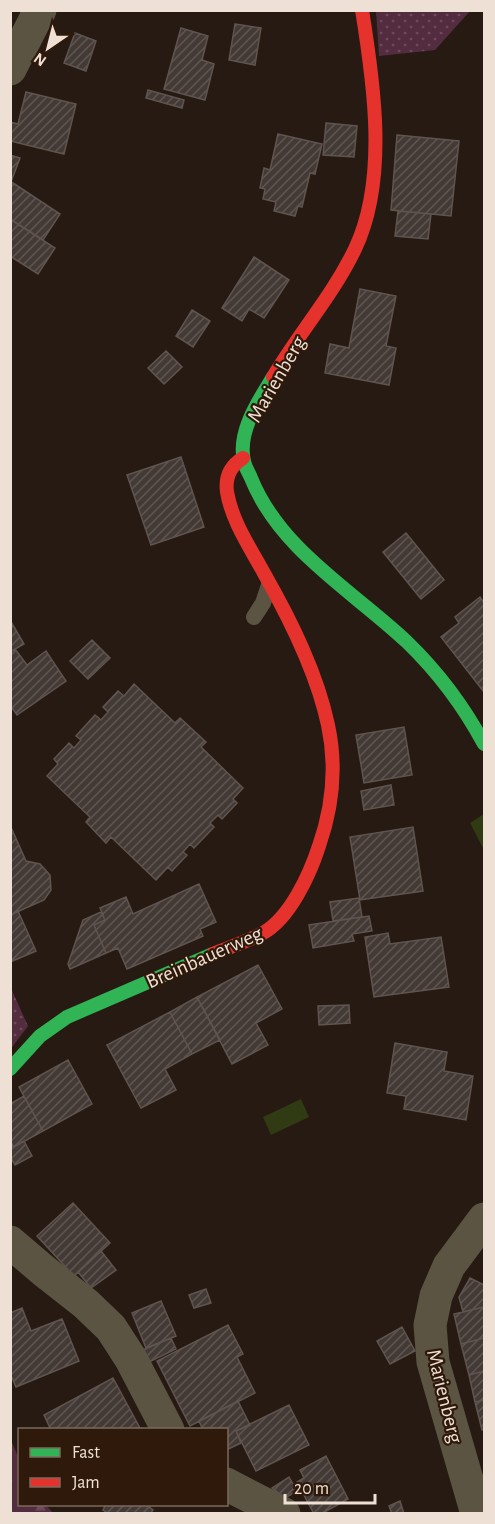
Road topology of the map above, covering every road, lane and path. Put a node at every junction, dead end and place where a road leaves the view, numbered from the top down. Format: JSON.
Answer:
{"nodes":[{"id":1,"x":40,"y":10,"type":"edge"},
{"id":2,"x":362,"y":10,"type":"edge"},
{"id":3,"x":10,"y":69,"type":"edge"},
{"id":4,"x":243,"y":458,"type":"junction"},
{"id":5,"x":270,"y":583,"type":"junction"},
{"id":6,"x":254,"y":617,"type":"dead end"},
{"id":7,"x":484,"y":744,"type":"edge"},
{"id":8,"x":10,"y":1070,"type":"edge"},
{"id":9,"x":484,"y":1219,"type":"edge"},
{"id":10,"x":10,"y":1242,"type":"edge"},
{"id":11,"x":167,"y":1428,"type":"edge"},
{"id":12,"x":228,"y":1485,"type":"edge"},
{"id":13,"x":284,"y":1514,"type":"edge"},
{"id":14,"x":477,"y":1514,"type":"edge"}],
"edges":[{"from":1,"to":3,"type":"street"},
{"from":2,"to":4,"type":"street","name":"Marienberg"},
{"from":4,"to":5,"type":"street","name":"Breinbauerweg"},
{"from":4,"to":7,"type":"street","name":"Marienberg"},
{"from":5,"to":6,"type":"lane"},
{"from":5,"to":8,"type":"street","name":"Breinbauerweg"},
{"from":9,"to":14,"type":"street","name":"Marienberg"},
{"from":10,"to":11,"type":"street"},
{"from":12,"to":13,"type":"street"}]}
